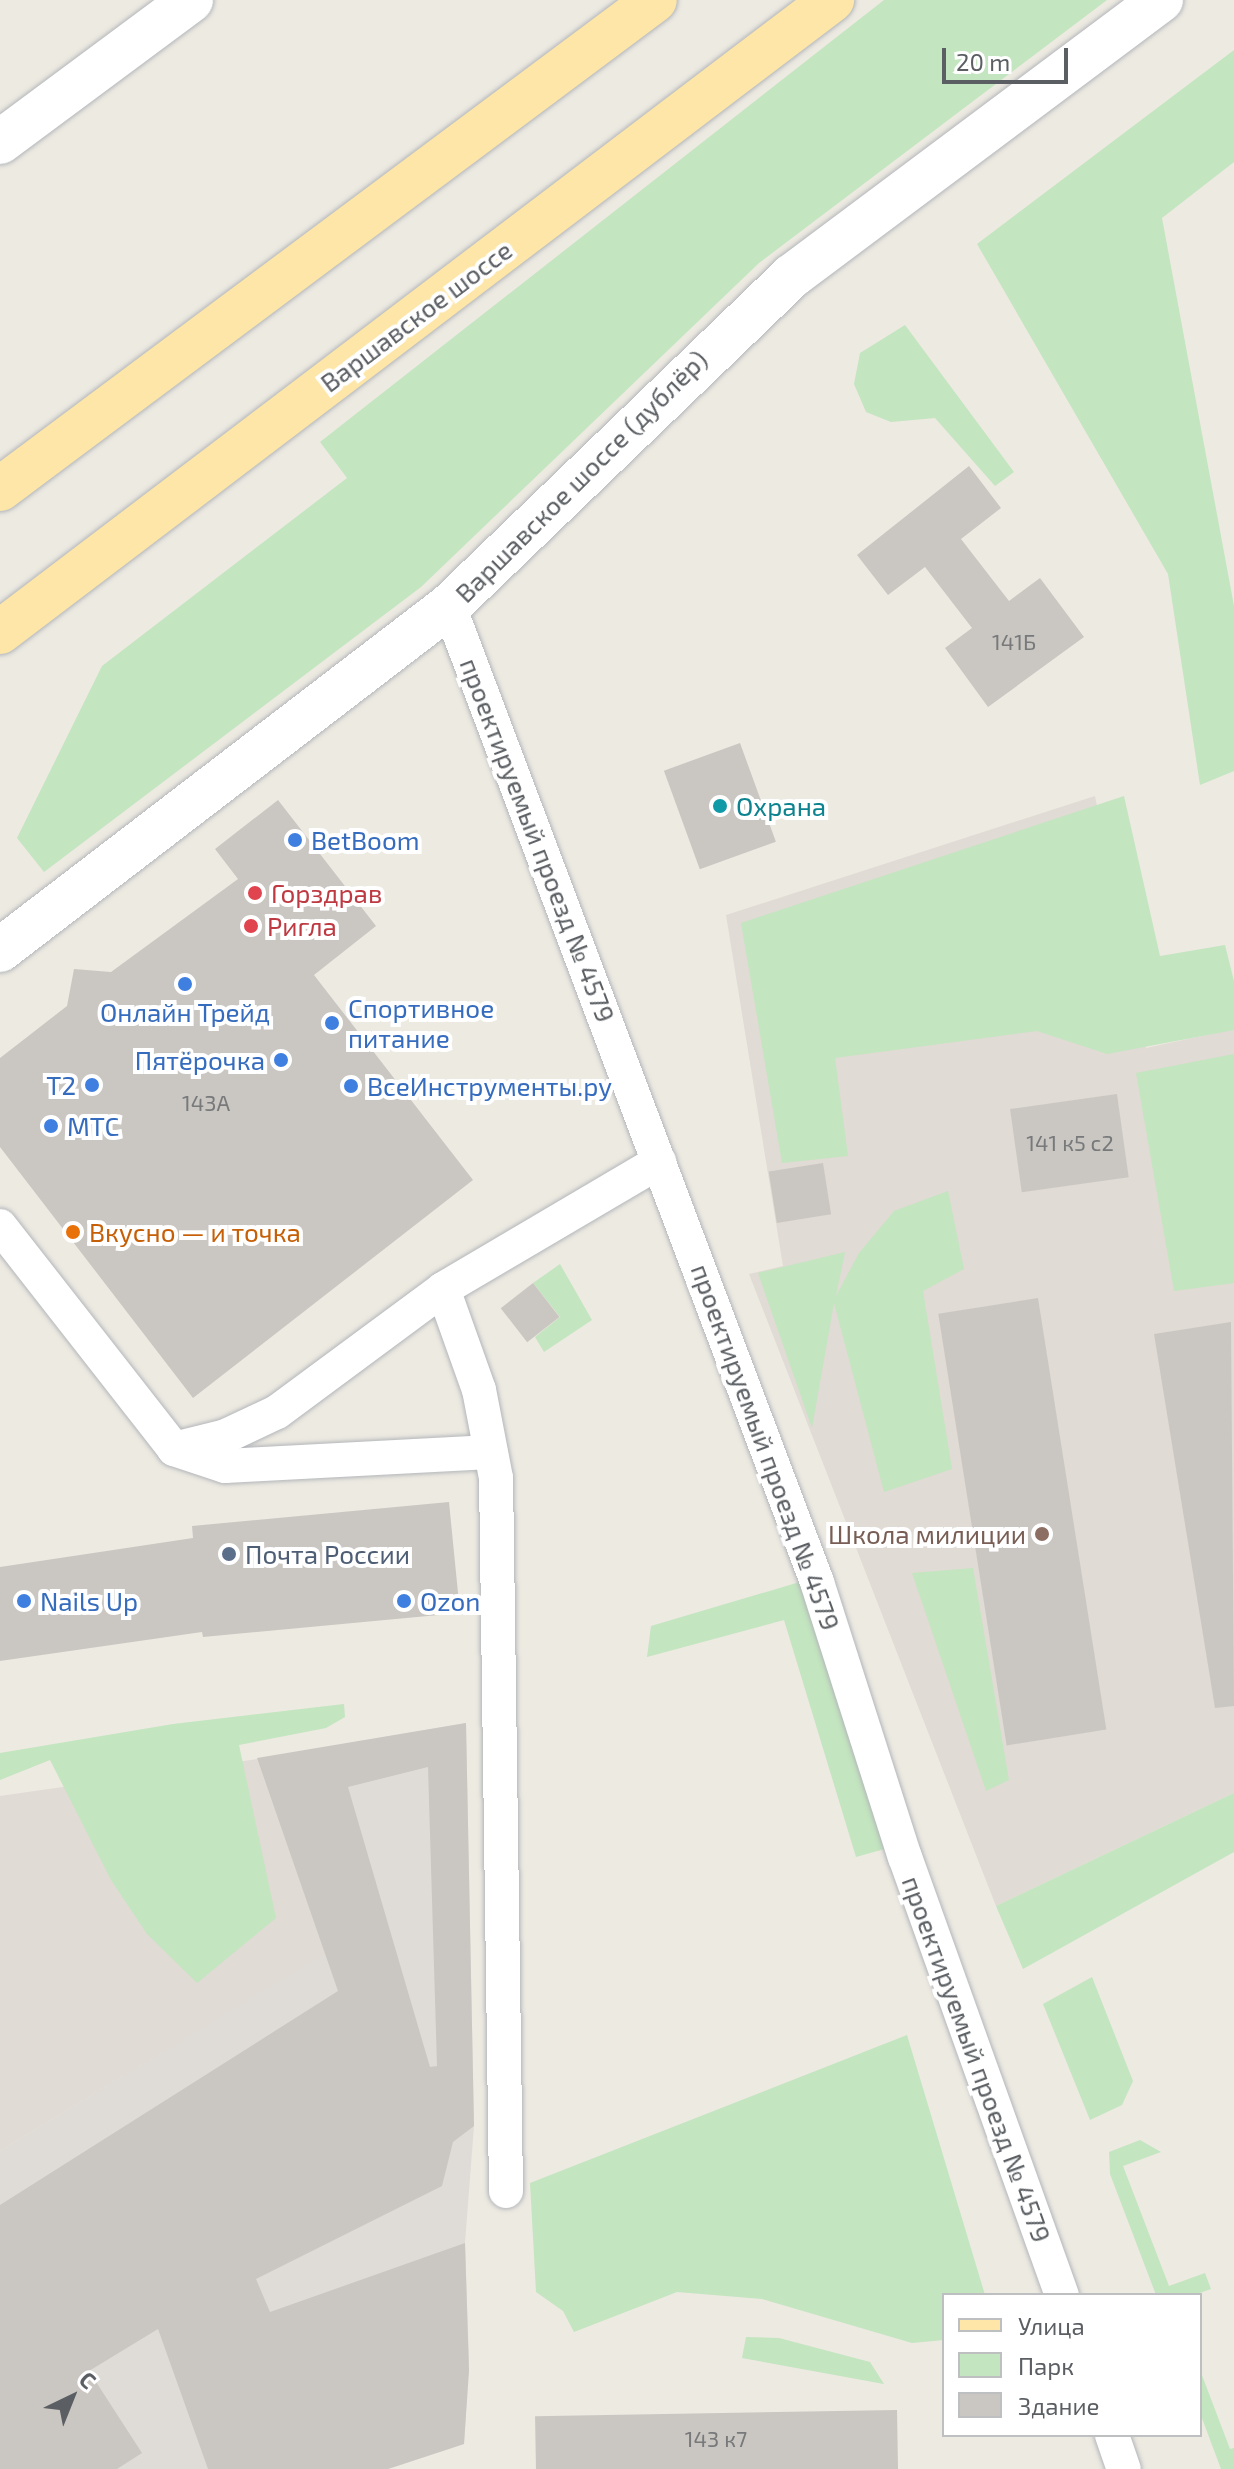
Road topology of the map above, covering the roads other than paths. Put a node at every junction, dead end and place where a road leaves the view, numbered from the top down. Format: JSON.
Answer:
{"nodes":[{"id":1,"x":191,"y":0,"type":"edge"},
{"id":2,"x":655,"y":0,"type":"edge"},
{"id":3,"x":832,"y":0,"type":"edge"},
{"id":4,"x":1161,"y":0,"type":"edge"},
{"id":5,"x":0,"y":142,"type":"edge"},
{"id":6,"x":0,"y":489,"type":"edge"},
{"id":7,"x":449,"y":606,"type":"junction"},
{"id":8,"x":0,"y":632,"type":"edge"},
{"id":9,"x":0,"y":950,"type":"edge"},
{"id":10,"x":659,"y":1162,"type":"junction"},
{"id":11,"x":0,"y":1226,"type":"edge"},
{"id":12,"x":443,"y":1289,"type":"junction"},
{"id":13,"x":200,"y":1452,"type":"junction"},
{"id":14,"x":491,"y":1452,"type":"junction"},
{"id":15,"x":506,"y":2191,"type":"dead end"},
{"id":16,"x":1061,"y":2293,"type":"edge"},
{"id":17,"x":1113,"y":2437,"type":"edge"},
{"id":18,"x":1124,"y":2469,"type":"edge"}],
"edges":[{"from":1,"to":5,"type":"main road"},
{"from":2,"to":6,"type":"main road"},
{"from":3,"to":8,"type":"main road","name":"Варшавское шоссе"},
{"from":4,"to":7,"type":"main road","name":"Варшавское шоссе (дублёр)"},
{"from":7,"to":9,"type":"main road","name":"Варшавское шоссе (дублёр)"},
{"from":7,"to":10,"type":"street","name":"проектируемый проезд № 4579"},
{"from":10,"to":12,"type":"street"},
{"from":10,"to":16,"type":"street","name":"проектируемый проезд № 4579"},
{"from":11,"to":13,"type":"street"},
{"from":12,"to":13,"type":"street"},
{"from":12,"to":14,"type":"street"},
{"from":13,"to":14,"type":"street"},
{"from":14,"to":15,"type":"street"},
{"from":17,"to":18,"type":"street"}]}
